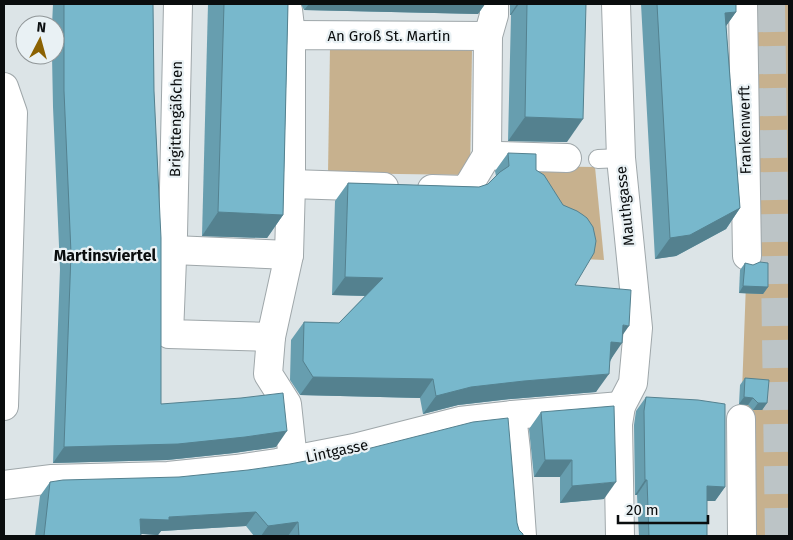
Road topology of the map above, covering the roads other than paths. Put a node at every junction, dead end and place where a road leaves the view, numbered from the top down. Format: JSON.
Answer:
{"nodes":[{"id":1,"x":178,"y":4,"type":"edge"},
{"id":2,"x":494,"y":4,"type":"edge"},
{"id":3,"x":616,"y":4,"type":"edge"},
{"id":4,"x":743,"y":4,"type":"edge"},
{"id":5,"x":488,"y":36,"type":"junction"},
{"id":6,"x":4,"y":87,"type":"edge"},
{"id":7,"x":492,"y":156,"type":"junction"},
{"id":8,"x":567,"y":158,"type":"dead end"},
{"id":9,"x":291,"y":184,"type":"junction"},
{"id":10,"x":173,"y":242,"type":"junction"},
{"id":11,"x":289,"y":255,"type":"junction"},
{"id":12,"x":747,"y":256,"type":"dead end"},
{"id":13,"x":271,"y":337,"type":"junction"},
{"id":14,"x":4,"y":406,"type":"edge"},
{"id":15,"x":621,"y":406,"type":"junction"},
{"id":16,"x":512,"y":415,"type":"junction"},
{"id":17,"x":741,"y":419,"type":"dead end"},
{"id":18,"x":293,"y":460,"type":"junction"},
{"id":19,"x":4,"y":485,"type":"edge"},
{"id":20,"x":522,"y":536,"type":"edge"},
{"id":21,"x":620,"y":536,"type":"edge"},
{"id":22,"x":742,"y":536,"type":"edge"}],
"edges":[{"from":1,"to":10,"type":"street","name":"Brigittengäßchen"},
{"from":2,"to":5,"type":"street"},
{"from":3,"to":15,"type":"street","name":"Mauthgasse"},
{"from":4,"to":12,"type":"street","name":"Frankenwerft"},
{"from":5,"to":7,"type":"street"},
{"from":5,"to":9,"type":"street","name":"An Groß St. Martin"},
{"from":6,"to":14,"type":"street"},
{"from":7,"to":8,"type":"street"},
{"from":7,"to":9,"type":"street"},
{"from":9,"to":11,"type":"street","name":"An Groß St. Martin"},
{"from":10,"to":11,"type":"street"},
{"from":10,"to":13,"type":"street"},
{"from":11,"to":13,"type":"street","name":"An Groß St. Martin"},
{"from":13,"to":18,"type":"street","name":"An Groß St. Martin"},
{"from":15,"to":16,"type":"street","name":"Lintgasse"},
{"from":15,"to":21,"type":"street","name":"Mauthgasse"},
{"from":16,"to":18,"type":"street","name":"Lintgasse"},
{"from":16,"to":20,"type":"street"},
{"from":17,"to":22,"type":"street"},
{"from":18,"to":19,"type":"street","name":"Lintgasse"}]}
